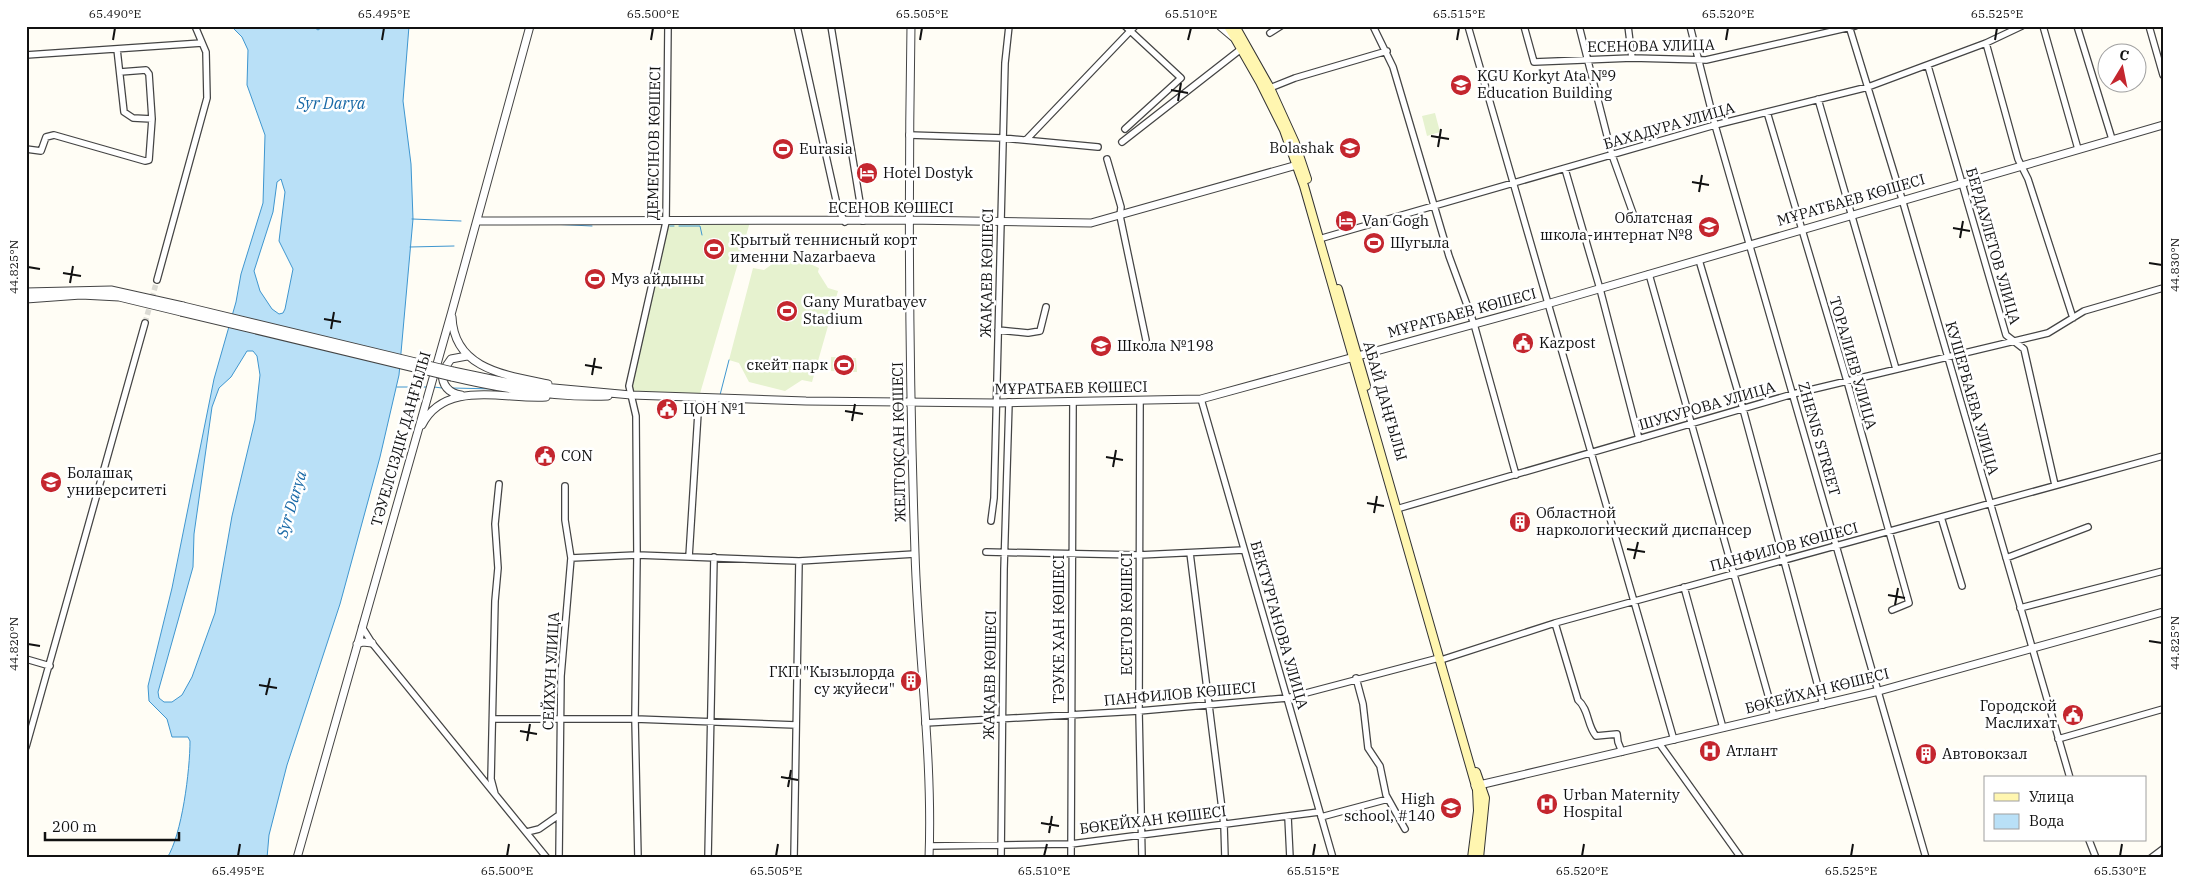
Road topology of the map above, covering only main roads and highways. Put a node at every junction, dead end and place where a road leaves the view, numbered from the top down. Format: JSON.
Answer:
{"nodes":[{"id":1,"x":1229,"y":26,"type":"edge"},
{"id":2,"x":1235,"y":26,"type":"edge"},
{"id":3,"x":1236,"y":36,"type":"junction"},
{"id":4,"x":1270,"y":92,"type":"junction"},
{"id":5,"x":1355,"y":357,"type":"junction"},
{"id":6,"x":1441,"y":658,"type":"junction"},
{"id":7,"x":1478,"y":785,"type":"junction"},
{"id":8,"x":1472,"y":858,"type":"edge"},
{"id":9,"x":1479,"y":858,"type":"edge"}],
"edges":[{"from":1,"to":3,"type":"main road"},
{"from":2,"to":3,"type":"main road"},
{"from":3,"to":4,"type":"main road","name":"АБАЙ ДАҢҒЫЛЫ"},
{"from":3,"to":4,"type":"main road","name":"АБАЙ ДАҢҒЫЛЫ"},
{"from":4,"to":5,"type":"main road","name":"АБАЙ ДАҢҒЫЛЫ"},
{"from":5,"to":6,"type":"main road","name":"АБАЙ ДАҢҒЫЛЫ"},
{"from":5,"to":6,"type":"main road","name":"АБАЙ ДАҢҒЫЛЫ"},
{"from":6,"to":7,"type":"main road"},
{"from":7,"to":8,"type":"main road"},
{"from":7,"to":9,"type":"main road"}]}
